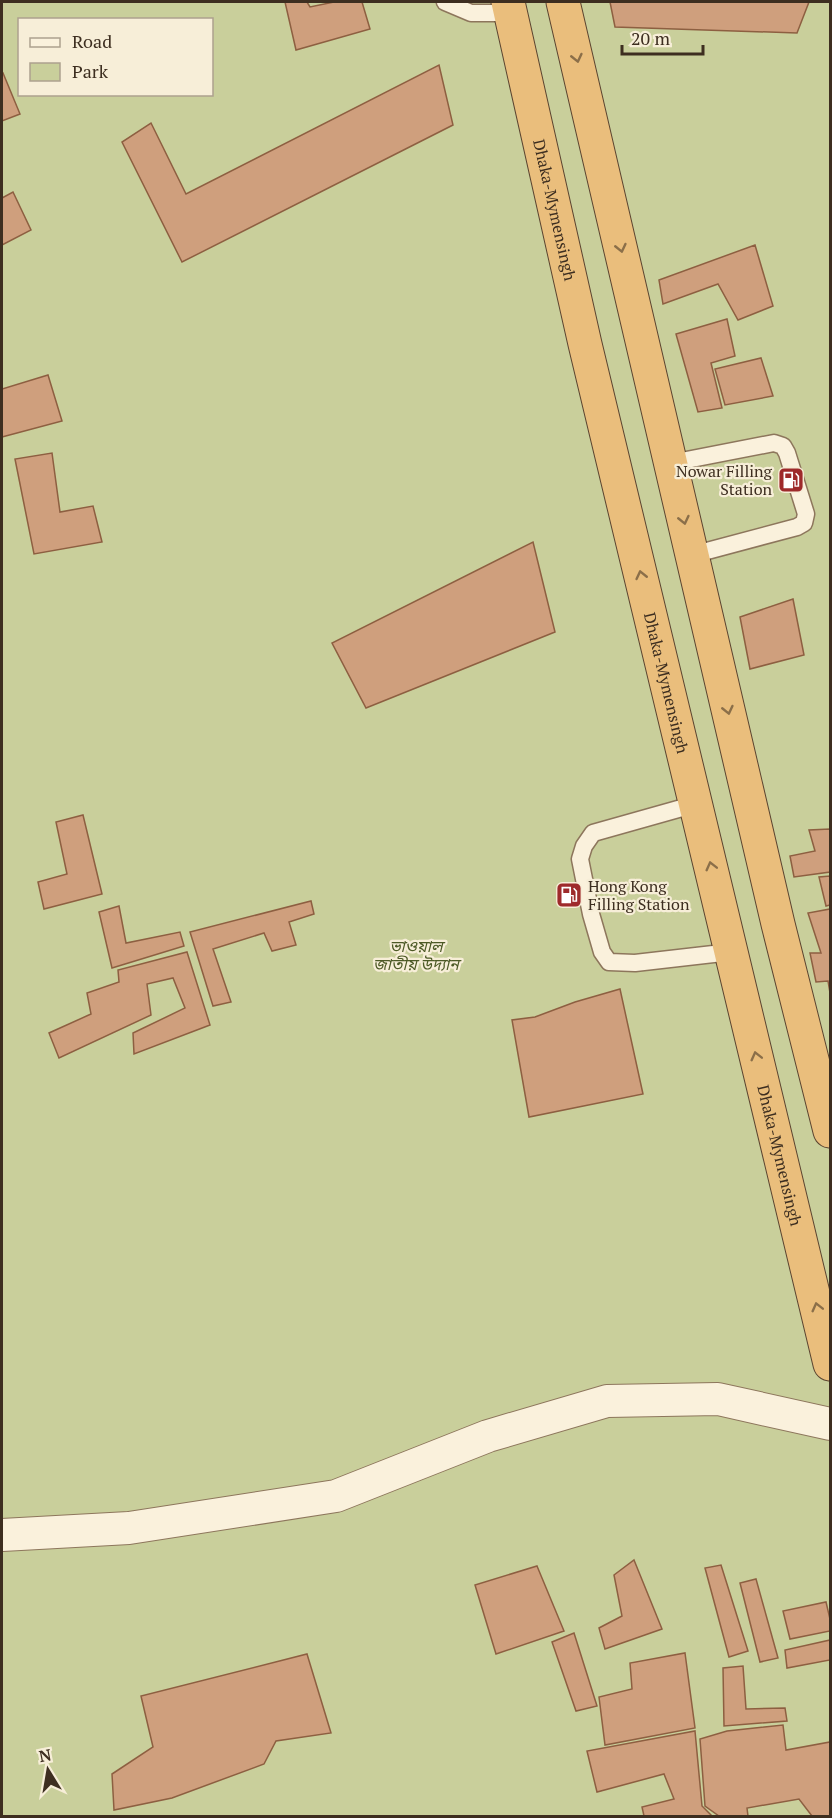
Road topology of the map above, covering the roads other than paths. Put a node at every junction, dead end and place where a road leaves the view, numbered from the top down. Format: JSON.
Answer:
{"nodes":[{"id":1,"x":445,"y":2,"type":"edge"},
{"id":2,"x":563,"y":2,"type":"edge"},
{"id":3,"x":509,"y":7,"type":"edge"},
{"id":4,"x":671,"y":463,"type":"junction"},
{"id":5,"x":692,"y":555,"type":"junction"},
{"id":6,"x":696,"y":804,"type":"junction"},
{"id":7,"x":731,"y":952,"type":"junction"},
{"id":8,"x":831,"y":1131,"type":"edge"},
{"id":9,"x":831,"y":1364,"type":"edge"},
{"id":10,"x":831,"y":1424,"type":"edge"},
{"id":11,"x":2,"y":1535,"type":"edge"}],
"edges":[{"from":1,"to":3,"type":"lane"},
{"from":2,"to":4,"type":"highway","one_way":true},
{"from":6,"to":3,"type":"highway","name":"Dhaka-Mymensingh","one_way":true},
{"from":4,"to":5,"type":"highway","one_way":true},
{"from":4,"to":5,"type":"lane"},
{"from":5,"to":8,"type":"highway","one_way":true},
{"from":7,"to":6,"type":"highway","name":"Dhaka-Mymensingh","one_way":true},
{"from":6,"to":7,"type":"lane"},
{"from":9,"to":7,"type":"highway","name":"Dhaka-Mymensingh","one_way":true},
{"from":10,"to":11,"type":"street"}]}
